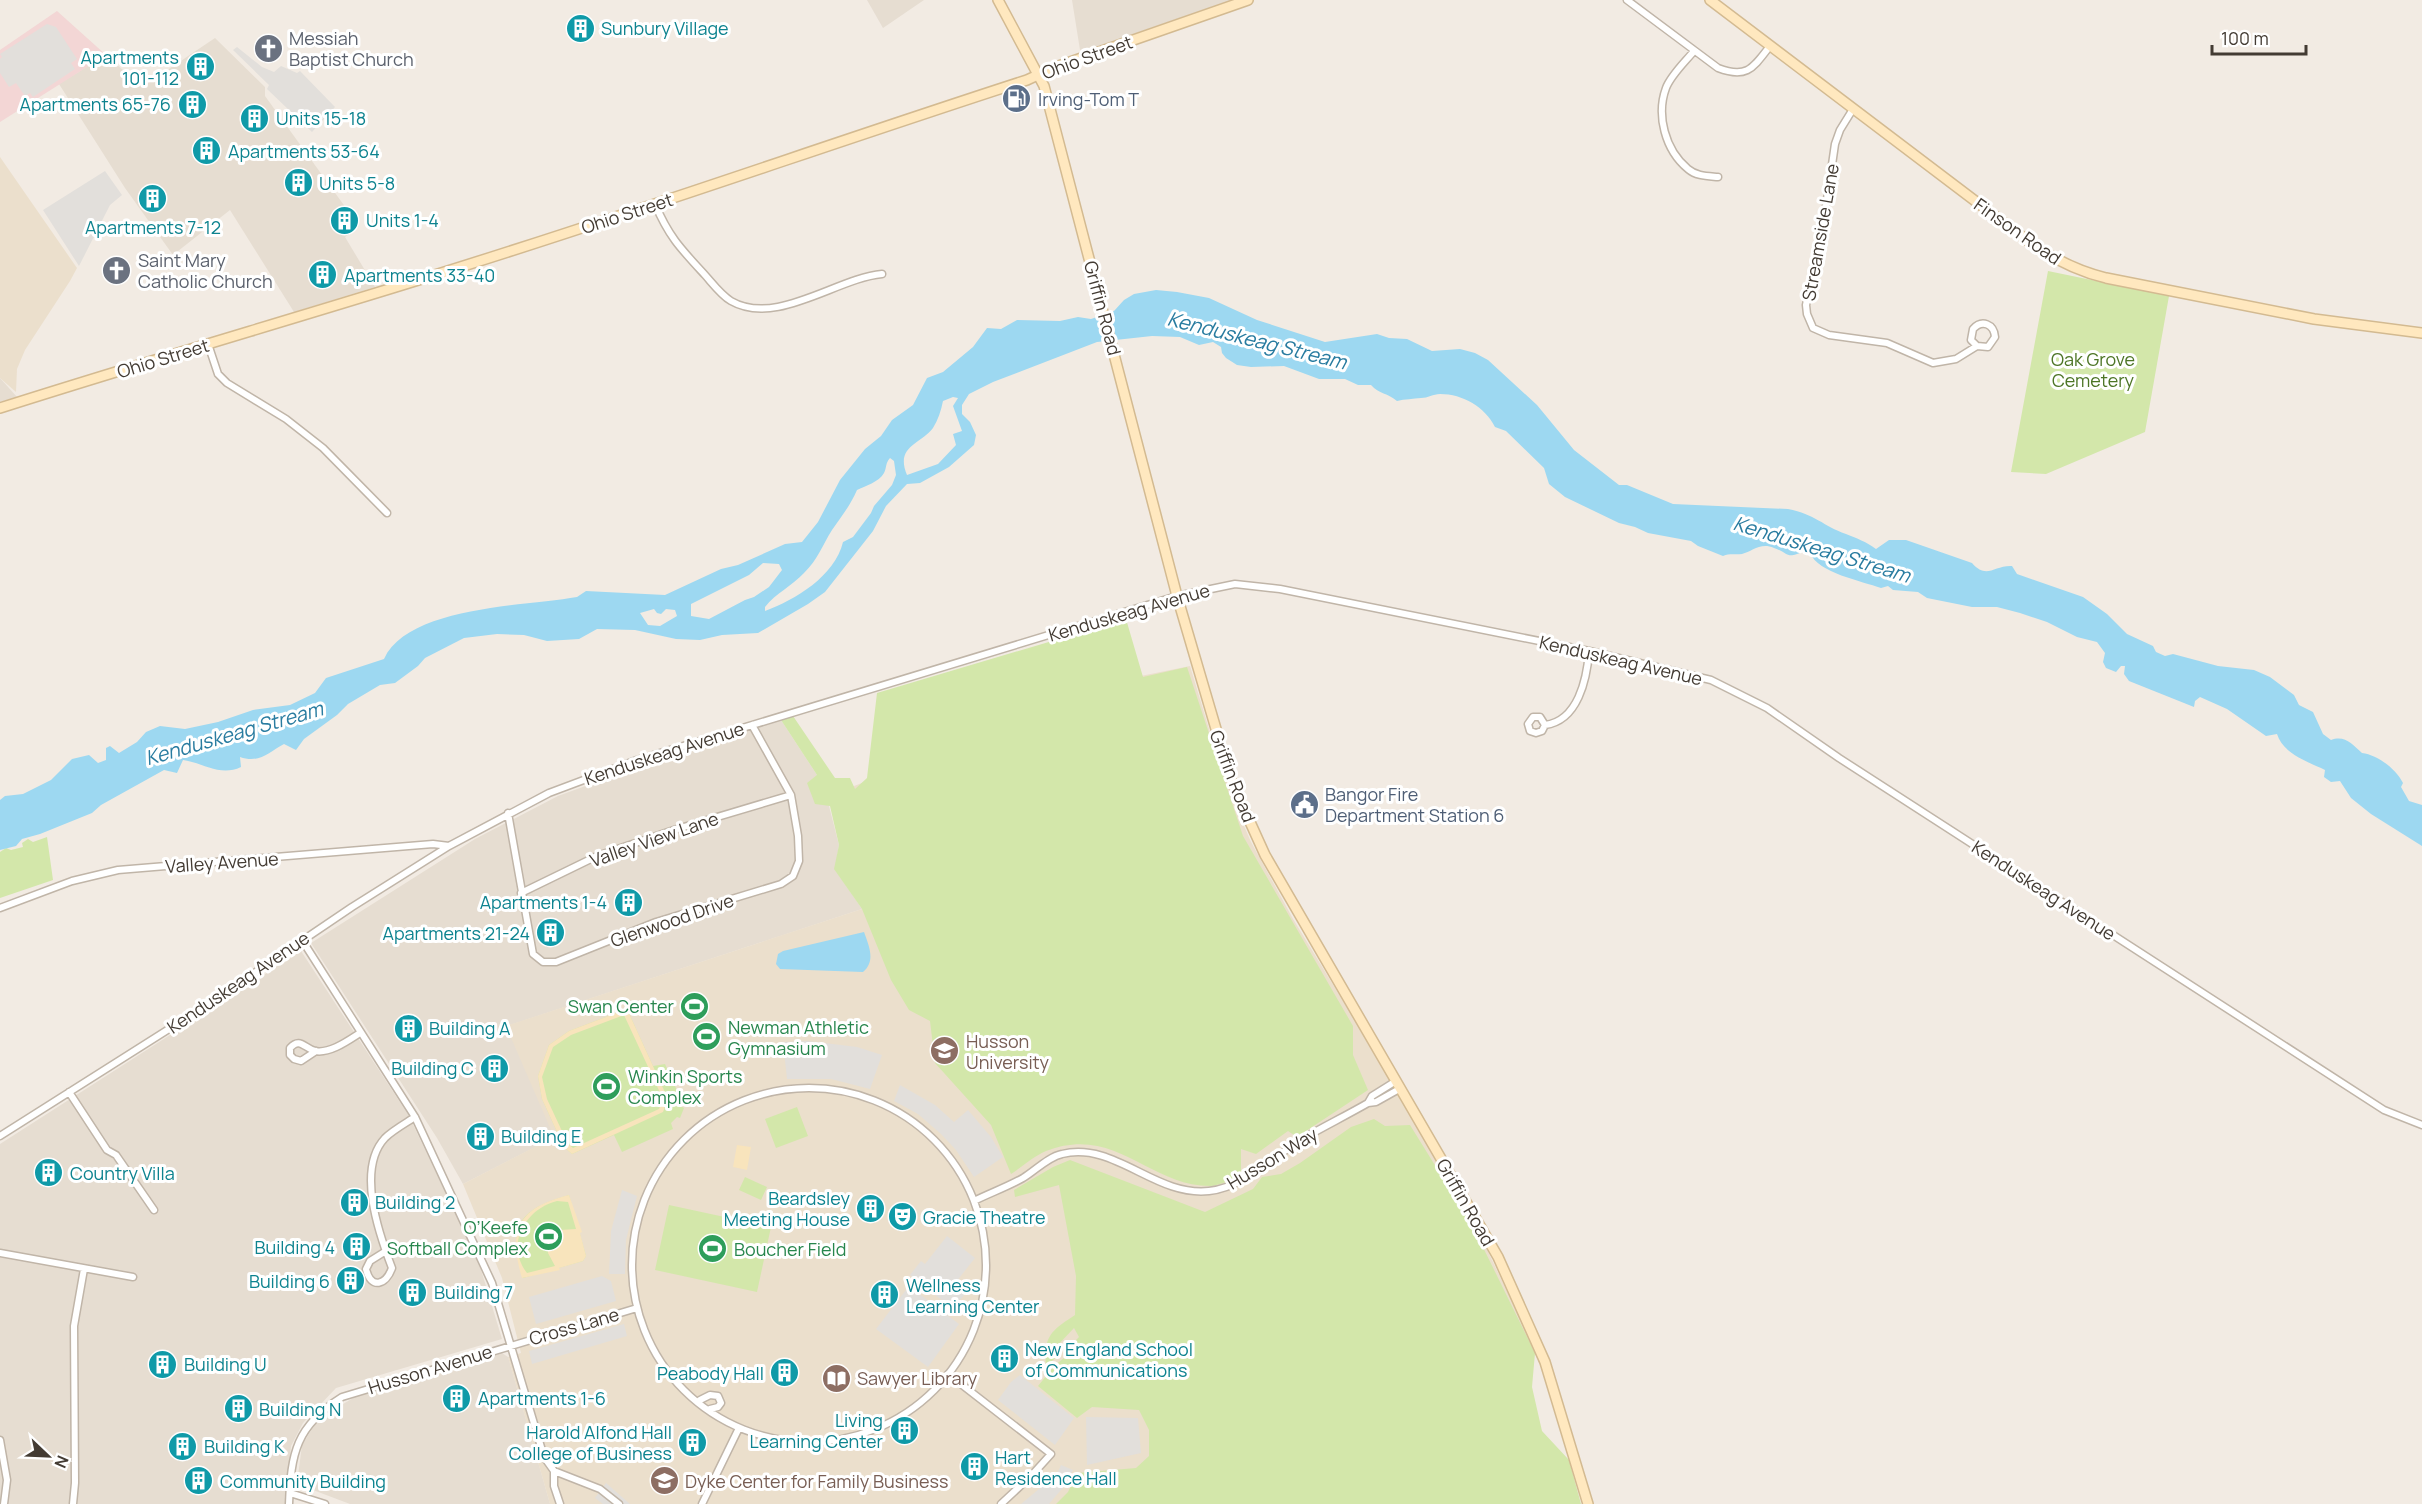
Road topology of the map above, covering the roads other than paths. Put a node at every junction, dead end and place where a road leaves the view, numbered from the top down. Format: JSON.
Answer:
{"nodes":[{"id":1,"x":998,"y":0,"type":"edge"},
{"id":2,"x":1248,"y":0,"type":"edge"},
{"id":3,"x":1626,"y":0,"type":"edge"},
{"id":4,"x":1710,"y":0,"type":"edge"},
{"id":5,"x":1770,"y":46,"type":"junction"},
{"id":6,"x":1694,"y":51,"type":"junction"},
{"id":7,"x":1039,"y":74,"type":"junction"},
{"id":8,"x":1853,"y":109,"type":"junction"},
{"id":9,"x":1718,"y":177,"type":"dead end"},
{"id":10,"x":655,"y":204,"type":"junction"},
{"id":11,"x":882,"y":274,"type":"dead end"},
{"id":12,"x":2422,"y":333,"type":"edge"},
{"id":13,"x":208,"y":344,"type":"junction"},
{"id":14,"x":1977,"y":346,"type":"junction"},
{"id":15,"x":0,"y":408,"type":"edge"},
{"id":16,"x":387,"y":513,"type":"dead end"},
{"id":17,"x":1177,"y":596,"type":"junction"},
{"id":18,"x":1589,"y":651,"type":"junction"},
{"id":19,"x":752,"y":725,"type":"junction"},
{"id":20,"x":1545,"y":725,"type":"dead end"},
{"id":21,"x":791,"y":795,"type":"junction"},
{"id":22,"x":508,"y":813,"type":"junction"},
{"id":23,"x":449,"y":846,"type":"junction"},
{"id":24,"x":521,"y":893,"type":"junction"},
{"id":25,"x":0,"y":908,"type":"edge"},
{"id":26,"x":302,"y":940,"type":"junction"},
{"id":27,"x":360,"y":1033,"type":"junction"},
{"id":28,"x":316,"y":1051,"type":"dead end"},
{"id":29,"x":1398,"y":1084,"type":"junction"},
{"id":30,"x":69,"y":1092,"type":"junction"},
{"id":31,"x":415,"y":1117,"type":"junction"},
{"id":32,"x":2422,"y":1125,"type":"edge"},
{"id":33,"x":0,"y":1136,"type":"edge"},
{"id":34,"x":974,"y":1201,"type":"junction"},
{"id":35,"x":154,"y":1210,"type":"dead end"},
{"id":36,"x":386,"y":1251,"type":"junction"},
{"id":37,"x":0,"y":1253,"type":"edge"},
{"id":38,"x":84,"y":1269,"type":"junction"},
{"id":39,"x":133,"y":1277,"type":"dead end"},
{"id":40,"x":637,"y":1308,"type":"junction"},
{"id":41,"x":512,"y":1345,"type":"junction"},
{"id":42,"x":948,"y":1374,"type":"junction"},
{"id":43,"x":700,"y":1400,"type":"junction"},
{"id":44,"x":710,"y":1408,"type":"junction"},
{"id":45,"x":739,"y":1428,"type":"junction"},
{"id":46,"x":0,"y":1440,"type":"edge"},
{"id":47,"x":554,"y":1471,"type":"junction"},
{"id":48,"x":290,"y":1493,"type":"junction"},
{"id":49,"x":4,"y":1504,"type":"edge"},
{"id":50,"x":73,"y":1504,"type":"edge"},
{"id":51,"x":289,"y":1504,"type":"edge"},
{"id":52,"x":325,"y":1504,"type":"edge"},
{"id":53,"x":560,"y":1504,"type":"edge"},
{"id":54,"x":619,"y":1504,"type":"edge"},
{"id":55,"x":702,"y":1504,"type":"edge"},
{"id":56,"x":1001,"y":1504,"type":"edge"},
{"id":57,"x":1588,"y":1504,"type":"edge"}],
"edges":[{"from":1,"to":7,"type":"street","name":"Griffin Road"},
{"from":2,"to":7,"type":"street","name":"Ohio Street"},
{"from":3,"to":6,"type":"street"},
{"from":4,"to":5,"type":"street","name":"Finson Road"},
{"from":5,"to":6,"type":"street"},
{"from":5,"to":8,"type":"street","name":"Finson Road"},
{"from":6,"to":9,"type":"street"},
{"from":7,"to":10,"type":"street","name":"Ohio Street"},
{"from":7,"to":17,"type":"street","name":"Griffin Road"},
{"from":8,"to":12,"type":"street","name":"Finson Road"},
{"from":8,"to":14,"type":"street","name":"Streamside Lane"},
{"from":10,"to":11,"type":"street"},
{"from":10,"to":13,"type":"street","name":"Ohio Street"},
{"from":13,"to":15,"type":"street","name":"Ohio Street"},
{"from":13,"to":16,"type":"street"},
{"from":14,"to":14,"type":"street","name":"Streamside Lane"},
{"from":17,"to":18,"type":"street","name":"Kenduskeag Avenue"},
{"from":17,"to":19,"type":"street","name":"Kenduskeag Avenue"},
{"from":17,"to":29,"type":"street","name":"Griffin Road"},
{"from":18,"to":20,"type":"street"},
{"from":18,"to":32,"type":"street","name":"Kenduskeag Avenue"},
{"from":19,"to":21,"type":"street","name":"Glenwood Drive"},
{"from":19,"to":22,"type":"street","name":"Kenduskeag Avenue"},
{"from":21,"to":24,"type":"street","name":"Valley View Lane"},
{"from":21,"to":24,"type":"street","name":"Glenwood Drive"},
{"from":22,"to":23,"type":"street","name":"Kenduskeag Avenue"},
{"from":22,"to":24,"type":"street","name":"Glenwood Drive"},
{"from":23,"to":25,"type":"street","name":"Valley Avenue"},
{"from":23,"to":26,"type":"street","name":"Kenduskeag Avenue"},
{"from":26,"to":27,"type":"street","name":"Husson Avenue"},
{"from":26,"to":30,"type":"street","name":"Kenduskeag Avenue"},
{"from":27,"to":28,"type":"street"},
{"from":27,"to":31,"type":"street","name":"Husson Avenue"},
{"from":29,"to":34,"type":"street","name":"Husson Way"},
{"from":29,"to":57,"type":"street","name":"Griffin Road"},
{"from":30,"to":33,"type":"street","name":"Kenduskeag Avenue"},
{"from":30,"to":35,"type":"street"},
{"from":31,"to":36,"type":"street"},
{"from":31,"to":41,"type":"street","name":"Husson Avenue"},
{"from":34,"to":40,"type":"street"},
{"from":34,"to":42,"type":"street"},
{"from":36,"to":36,"type":"street"},
{"from":37,"to":38,"type":"street"},
{"from":38,"to":39,"type":"street"},
{"from":38,"to":50,"type":"street"},
{"from":40,"to":41,"type":"street","name":"Cross Lane"},
{"from":40,"to":43,"type":"street"},
{"from":41,"to":47,"type":"street"},
{"from":41,"to":48,"type":"street","name":"Husson Avenue"},
{"from":42,"to":45,"type":"street"},
{"from":42,"to":56,"type":"street"},
{"from":43,"to":44,"type":"street"},
{"from":43,"to":44,"type":"street"},
{"from":44,"to":45,"type":"street"},
{"from":45,"to":55,"type":"street"},
{"from":46,"to":49,"type":"street"},
{"from":47,"to":53,"type":"street"},
{"from":47,"to":54,"type":"street"},
{"from":48,"to":51,"type":"street","name":"Husson Avenue"},
{"from":48,"to":52,"type":"street"}]}
